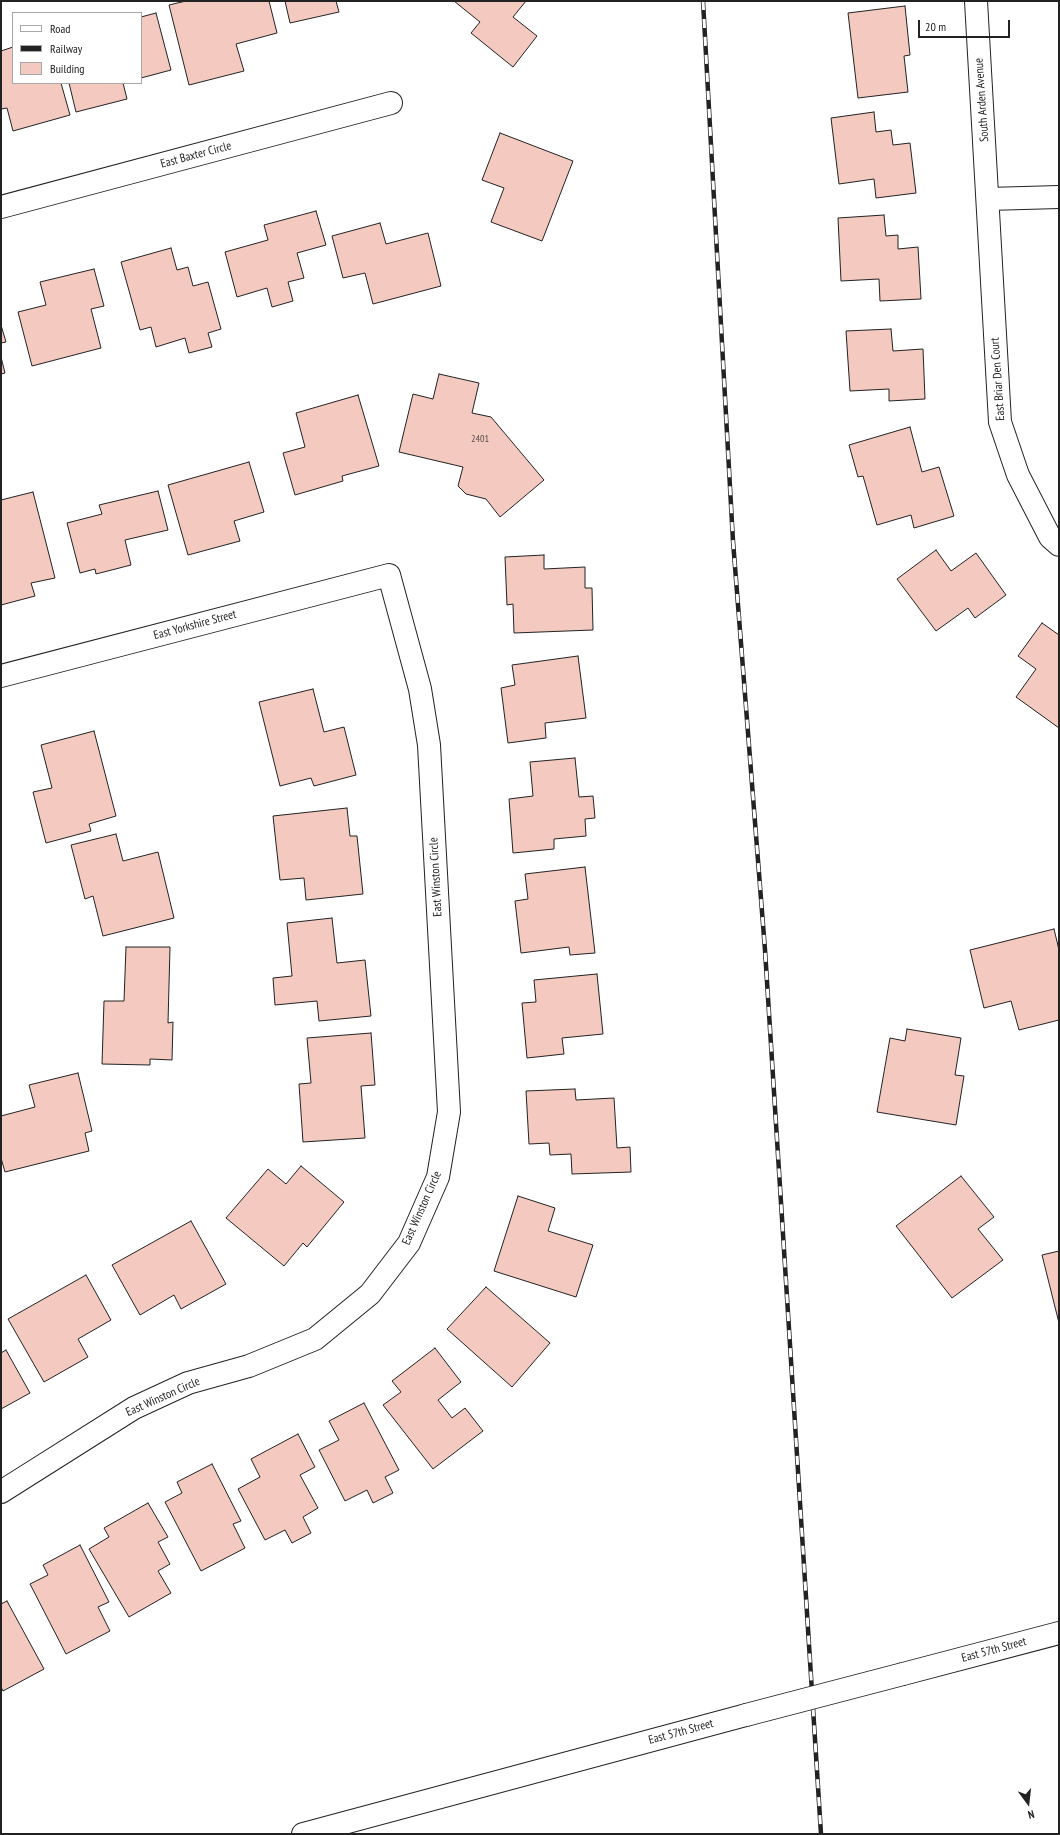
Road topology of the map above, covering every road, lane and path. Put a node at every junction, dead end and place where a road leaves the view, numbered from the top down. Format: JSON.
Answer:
{"nodes":[{"id":1,"x":976,"y":1,"type":"edge"},
{"id":2,"x":391,"y":103,"type":"dead end"},
{"id":3,"x":1059,"y":197,"type":"edge"},
{"id":4,"x":988,"y":199,"type":"junction"},
{"id":5,"x":1,"y":207,"type":"edge"},
{"id":6,"x":1059,"y":545,"type":"edge"},
{"id":7,"x":389,"y":575,"type":"joint"},
{"id":8,"x":1,"y":676,"type":"edge"},
{"id":9,"x":1,"y":1492,"type":"edge"},
{"id":10,"x":1059,"y":1633,"type":"edge"},
{"id":11,"x":303,"y":1834,"type":"edge"}],
"edges":[{"from":1,"to":4,"type":"street","name":"South Arden Avenue"},
{"from":2,"to":5,"type":"street","name":"East Baxter Circle"},
{"from":3,"to":4,"type":"street"},
{"from":4,"to":6,"type":"street","name":"East Briar Den Court"},
{"from":7,"to":8,"type":"street","name":"East Yorkshire Street"},
{"from":7,"to":9,"type":"street","name":"East Winston Circle"},
{"from":10,"to":11,"type":"street","name":"East 57th Street","bridge":true}]}
